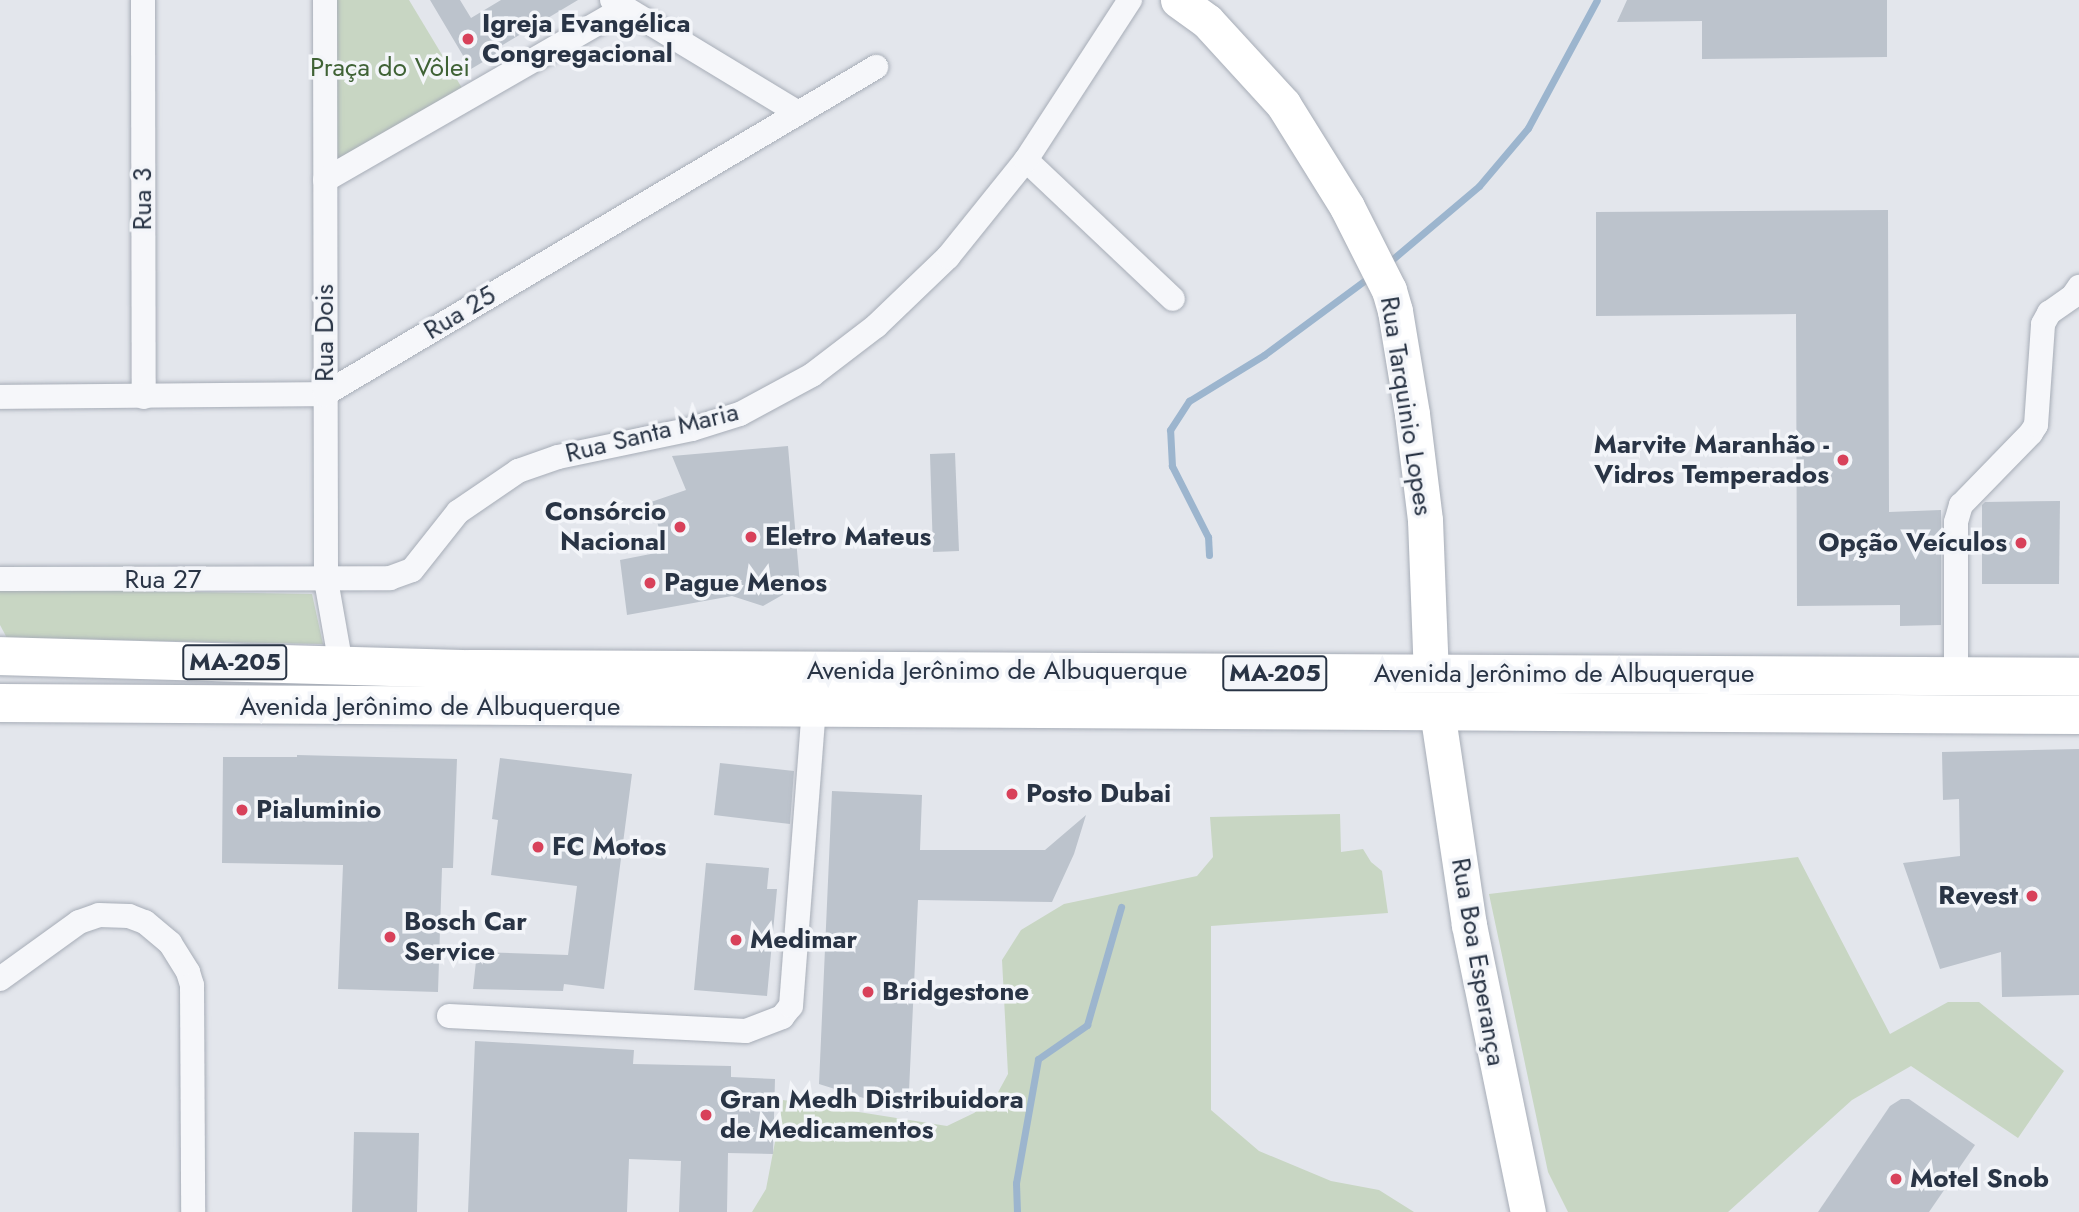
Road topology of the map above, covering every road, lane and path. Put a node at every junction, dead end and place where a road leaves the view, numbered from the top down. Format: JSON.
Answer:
{"nodes":[{"id":1,"x":143,"y":0,"type":"edge"},
{"id":2,"x":325,"y":0,"type":"edge"},
{"id":3,"x":1130,"y":0,"type":"edge"},
{"id":4,"x":1178,"y":0,"type":"edge"},
{"id":5,"x":617,"y":4,"type":"edge"},
{"id":6,"x":876,"y":67,"type":"dead end"},
{"id":7,"x":797,"y":112,"type":"junction"},
{"id":8,"x":1026,"y":160,"type":"junction"},
{"id":9,"x":325,"y":180,"type":"junction"},
{"id":10,"x":2076,"y":291,"type":"edge"},
{"id":11,"x":1173,"y":299,"type":"dead end"},
{"id":12,"x":325,"y":394,"type":"junction"},
{"id":13,"x":0,"y":397,"type":"edge"},
{"id":14,"x":144,"y":397,"type":"junction"},
{"id":15,"x":0,"y":579,"type":"edge"},
{"id":16,"x":326,"y":580,"type":"junction"},
{"id":17,"x":0,"y":656,"type":"edge"},
{"id":18,"x":341,"y":665,"type":"junction"},
{"id":19,"x":1431,"y":674,"type":"junction"},
{"id":20,"x":1956,"y":676,"type":"junction"},
{"id":21,"x":2079,"y":677,"type":"edge"},
{"id":22,"x":0,"y":703,"type":"edge"},
{"id":23,"x":814,"y":709,"type":"junction"},
{"id":24,"x":1437,"y":711,"type":"junction"},
{"id":25,"x":2079,"y":715,"type":"edge"},
{"id":26,"x":0,"y":979,"type":"edge"},
{"id":27,"x":449,"y":1016,"type":"dead end"},
{"id":28,"x":192,"y":1211,"type":"edge"},
{"id":29,"x":1528,"y":1212,"type":"edge"}],
"edges":[{"from":1,"to":14,"type":"street","name":"Rua 3"},
{"from":2,"to":9,"type":"street","name":"Rua Dois"},
{"from":3,"to":8,"type":"street","name":"Rua Santa Maria"},
{"from":4,"to":19,"type":"main road","name":"Rua Tarquinio Lopes"},
{"from":5,"to":7,"type":"street"},
{"from":5,"to":9,"type":"street"},
{"from":6,"to":7,"type":"street","name":"Rua 25"},
{"from":7,"to":12,"type":"street","name":"Rua 25"},
{"from":8,"to":11,"type":"street"},
{"from":8,"to":16,"type":"street","name":"Rua Santa Maria"},
{"from":9,"to":12,"type":"street","name":"Rua Dois"},
{"from":10,"to":20,"type":"street"},
{"from":12,"to":14,"type":"street","name":"Rua 25"},
{"from":12,"to":16,"type":"street","name":"Rua Dois"},
{"from":13,"to":14,"type":"street","name":"Rua 25"},
{"from":15,"to":16,"type":"street","name":"Rua 27"},
{"from":16,"to":18,"type":"street","name":"Rua Dois"},
{"from":17,"to":18,"type":"main road","name":"Avenida Jerônimo de Albuquerque","number":"MA-205"},
{"from":18,"to":19,"type":"main road","name":"Avenida Jerônimo de Albuquerque","number":"MA-205"},
{"from":19,"to":20,"type":"main road","name":"Avenida Jerônimo de Albuquerque","number":"MA-205"},
{"from":20,"to":21,"type":"main road","name":"Avenida Jerônimo de Albuquerque","number":"MA-205"},
{"from":22,"to":23,"type":"main road","name":"Avenida Jerônimo de Albuquerque","number":"MA-205"},
{"from":23,"to":24,"type":"main road","name":"Avenida Jerônimo de Albuquerque","number":"MA-205"},
{"from":23,"to":27,"type":"street"},
{"from":24,"to":25,"type":"main road","name":"Avenida Jerônimo de Albuquerque","number":"MA-205"},
{"from":24,"to":29,"type":"main road","name":"Rua Boa Esperança"},
{"from":26,"to":28,"type":"street"}]}
